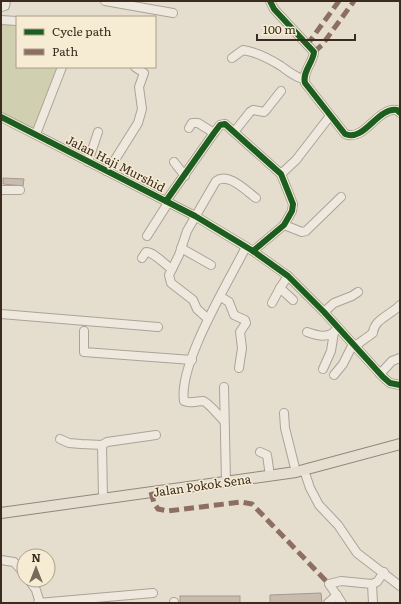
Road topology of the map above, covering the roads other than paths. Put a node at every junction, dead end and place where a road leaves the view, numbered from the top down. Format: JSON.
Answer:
{"nodes":[{"id":1,"x":6,"y":1,"type":"edge"},
{"id":2,"x":105,"y":1,"type":"edge"},
{"id":3,"x":270,"y":1,"type":"edge"},
{"id":4,"x":1,"y":7,"type":"edge"},
{"id":5,"x":173,"y":13,"type":"dead end"},
{"id":6,"x":1,"y":20,"type":"edge"},
{"id":7,"x":16,"y":21,"type":"edge"},
{"id":8,"x":232,"y":58,"type":"dead end"},
{"id":9,"x":62,"y":68,"type":"edge"},
{"id":10,"x":136,"y":68,"type":"edge"},
{"id":11,"x":304,"y":78,"type":"junction"},
{"id":12,"x":281,"y":91,"type":"dead end"},
{"id":13,"x":400,"y":113,"type":"edge"},
{"id":14,"x":1,"y":117,"type":"edge"},
{"id":15,"x":328,"y":119,"type":"junction"},
{"id":16,"x":189,"y":128,"type":"dead end"},
{"id":17,"x":98,"y":132,"type":"dead end"},
{"id":18,"x":234,"y":132,"type":"junction"},
{"id":19,"x":214,"y":133,"type":"junction"},
{"id":20,"x":36,"y":134,"type":"junction"},
{"id":21,"x":88,"y":162,"type":"junction"},
{"id":22,"x":174,"y":162,"type":"dead end"},
{"id":23,"x":106,"y":171,"type":"junction"},
{"id":24,"x":281,"y":174,"type":"junction"},
{"id":25,"x":185,"y":176,"type":"junction"},
{"id":26,"x":1,"y":190,"type":"edge"},
{"id":27,"x":20,"y":190,"type":"dead end"},
{"id":28,"x":342,"y":197,"type":"dead end"},
{"id":29,"x":256,"y":198,"type":"dead end"},
{"id":30,"x":167,"y":202,"type":"junction"},
{"id":31,"x":195,"y":216,"type":"junction"},
{"id":32,"x":284,"y":226,"type":"junction"},
{"id":33,"x":147,"y":236,"type":"dead end"},
{"id":34,"x":181,"y":248,"type":"junction"},
{"id":35,"x":250,"y":249,"type":"junction"},
{"id":36,"x":142,"y":258,"type":"dead end"},
{"id":37,"x":211,"y":264,"type":"dead end"},
{"id":38,"x":172,"y":269,"type":"junction"},
{"id":39,"x":288,"y":276,"type":"junction"},
{"id":40,"x":280,"y":288,"type":"junction"},
{"id":41,"x":358,"y":292,"type":"dead end"},
{"id":42,"x":221,"y":297,"type":"junction"},
{"id":43,"x":293,"y":300,"type":"dead end"},
{"id":44,"x":272,"y":304,"type":"dead end"},
{"id":45,"x":400,"y":305,"type":"edge"},
{"id":46,"x":324,"y":312,"type":"junction"},
{"id":47,"x":1,"y":314,"type":"edge"},
{"id":48,"x":208,"y":319,"type":"junction"},
{"id":49,"x":158,"y":327,"type":"dead end"},
{"id":50,"x":336,"y":330,"type":"junction"},
{"id":51,"x":84,"y":331,"type":"dead end"},
{"id":52,"x":307,"y":332,"type":"dead end"},
{"id":53,"x":354,"y":345,"type":"junction"},
{"id":54,"x":400,"y":358,"type":"edge"},
{"id":55,"x":192,"y":360,"type":"junction"},
{"id":56,"x":239,"y":368,"type":"dead end"},
{"id":57,"x":323,"y":369,"type":"dead end"},
{"id":58,"x":380,"y":374,"type":"junction"},
{"id":59,"x":334,"y":375,"type":"dead end"},
{"id":60,"x":390,"y":383,"type":"junction"},
{"id":61,"x":400,"y":385,"type":"edge"},
{"id":62,"x":224,"y":387,"type":"dead end"},
{"id":63,"x":400,"y":390,"type":"edge"},
{"id":64,"x":284,"y":413,"type":"dead end"},
{"id":65,"x":224,"y":421,"type":"junction"},
{"id":66,"x":156,"y":435,"type":"dead end"},
{"id":67,"x":60,"y":439,"type":"dead end"},
{"id":68,"x":400,"y":444,"type":"edge"},
{"id":69,"x":102,"y":445,"type":"junction"},
{"id":70,"x":260,"y":452,"type":"dead end"},
{"id":71,"x":300,"y":471,"type":"junction"},
{"id":72,"x":270,"y":476,"type":"junction"},
{"id":73,"x":226,"y":482,"type":"junction"},
{"id":74,"x":103,"y":498,"type":"junction"},
{"id":75,"x":1,"y":513,"type":"edge"},
{"id":76,"x":1,"y":560,"type":"edge"},
{"id":77,"x":16,"y":564,"type":"edge"},
{"id":78,"x":384,"y":572,"type":"junction"},
{"id":79,"x":372,"y":584,"type":"junction"},
{"id":80,"x":400,"y":586,"type":"edge"},
{"id":81,"x":35,"y":588,"type":"edge"},
{"id":82,"x":153,"y":592,"type":"dead end"},
{"id":83,"x":340,"y":599,"type":"edge"},
{"id":84,"x":39,"y":603,"type":"edge"},
{"id":85,"x":328,"y":603,"type":"edge"},
{"id":86,"x":373,"y":603,"type":"edge"}],
"edges":[{"from":1,"to":4,"type":"street"},
{"from":2,"to":5,"type":"street"},
{"from":3,"to":11,"type":"street"},
{"from":6,"to":7,"type":"street"},
{"from":8,"to":11,"type":"street"},
{"from":9,"to":20,"type":"street"},
{"from":10,"to":23,"type":"street"},
{"from":11,"to":15,"type":"street"},
{"from":12,"to":18,"type":"street"},
{"from":13,"to":15,"type":"street"},
{"from":14,"to":20,"type":"street","name":"Jalan Haji Murshid"},
{"from":15,"to":24,"type":"street"},
{"from":16,"to":19,"type":"street"},
{"from":17,"to":21,"type":"street"},
{"from":18,"to":19,"type":"street"},
{"from":18,"to":24,"type":"street"},
{"from":19,"to":25,"type":"street"},
{"from":20,"to":21,"type":"street","name":"Jalan Haji Murshid"},
{"from":21,"to":23,"type":"street","name":"Jalan Haji Murshid"},
{"from":22,"to":25,"type":"street"},
{"from":23,"to":30,"type":"street","name":"Jalan Haji Murshid"},
{"from":24,"to":32,"type":"street"},
{"from":25,"to":30,"type":"street"},
{"from":26,"to":27,"type":"street"},
{"from":28,"to":32,"type":"street"},
{"from":29,"to":31,"type":"street"},
{"from":30,"to":31,"type":"street","name":"Jalan Haji Murshid"},
{"from":30,"to":33,"type":"street"},
{"from":31,"to":34,"type":"street"},
{"from":31,"to":35,"type":"street","name":"Jalan Haji Murshid"},
{"from":32,"to":35,"type":"street"},
{"from":34,"to":37,"type":"street"},
{"from":34,"to":38,"type":"street"},
{"from":35,"to":39,"type":"street","name":"Jalan Haji Murshid"},
{"from":35,"to":42,"type":"street"},
{"from":36,"to":38,"type":"street"},
{"from":38,"to":48,"type":"street"},
{"from":39,"to":40,"type":"street"},
{"from":39,"to":46,"type":"street","name":"Jalan Haji Murshid"},
{"from":40,"to":43,"type":"street"},
{"from":40,"to":44,"type":"street"},
{"from":41,"to":46,"type":"street"},
{"from":42,"to":48,"type":"street"},
{"from":42,"to":56,"type":"street"},
{"from":45,"to":53,"type":"street"},
{"from":46,"to":50,"type":"street","name":"Jalan Haji Murshid"},
{"from":47,"to":49,"type":"street"},
{"from":48,"to":55,"type":"street"},
{"from":50,"to":52,"type":"street"},
{"from":50,"to":53,"type":"street","name":"Jalan Haji Murshid"},
{"from":50,"to":57,"type":"street"},
{"from":51,"to":55,"type":"street"},
{"from":53,"to":58,"type":"street","name":"Jalan Haji Murshid"},
{"from":53,"to":59,"type":"street"},
{"from":54,"to":58,"type":"street"},
{"from":55,"to":65,"type":"street"},
{"from":58,"to":60,"type":"street","name":"Jalan Haji Murshid"},
{"from":60,"to":61,"type":"street"},
{"from":60,"to":63,"type":"street","name":"Jalan Haji Murshid"},
{"from":62,"to":65,"type":"street"},
{"from":64,"to":71,"type":"street"},
{"from":65,"to":73,"type":"street"},
{"from":66,"to":69,"type":"street"},
{"from":67,"to":69,"type":"street"},
{"from":68,"to":71,"type":"main road","name":"Jalan Pokok Sena"},
{"from":69,"to":74,"type":"street"},
{"from":70,"to":72,"type":"street"},
{"from":71,"to":72,"type":"main road","name":"Jalan Pokok Sena"},
{"from":71,"to":78,"type":"street"},
{"from":72,"to":73,"type":"main road","name":"Jalan Pokok Sena"},
{"from":73,"to":74,"type":"main road","name":"Jalan Pokok Sena"},
{"from":74,"to":75,"type":"main road","name":"Jalan Pokok Sena"},
{"from":76,"to":77,"type":"street"},
{"from":78,"to":79,"type":"street"},
{"from":78,"to":80,"type":"street"},
{"from":79,"to":83,"type":"street"},
{"from":79,"to":86,"type":"street"},
{"from":81,"to":84,"type":"street"},
{"from":82,"to":84,"type":"street"},
{"from":83,"to":85,"type":"street"}]}
